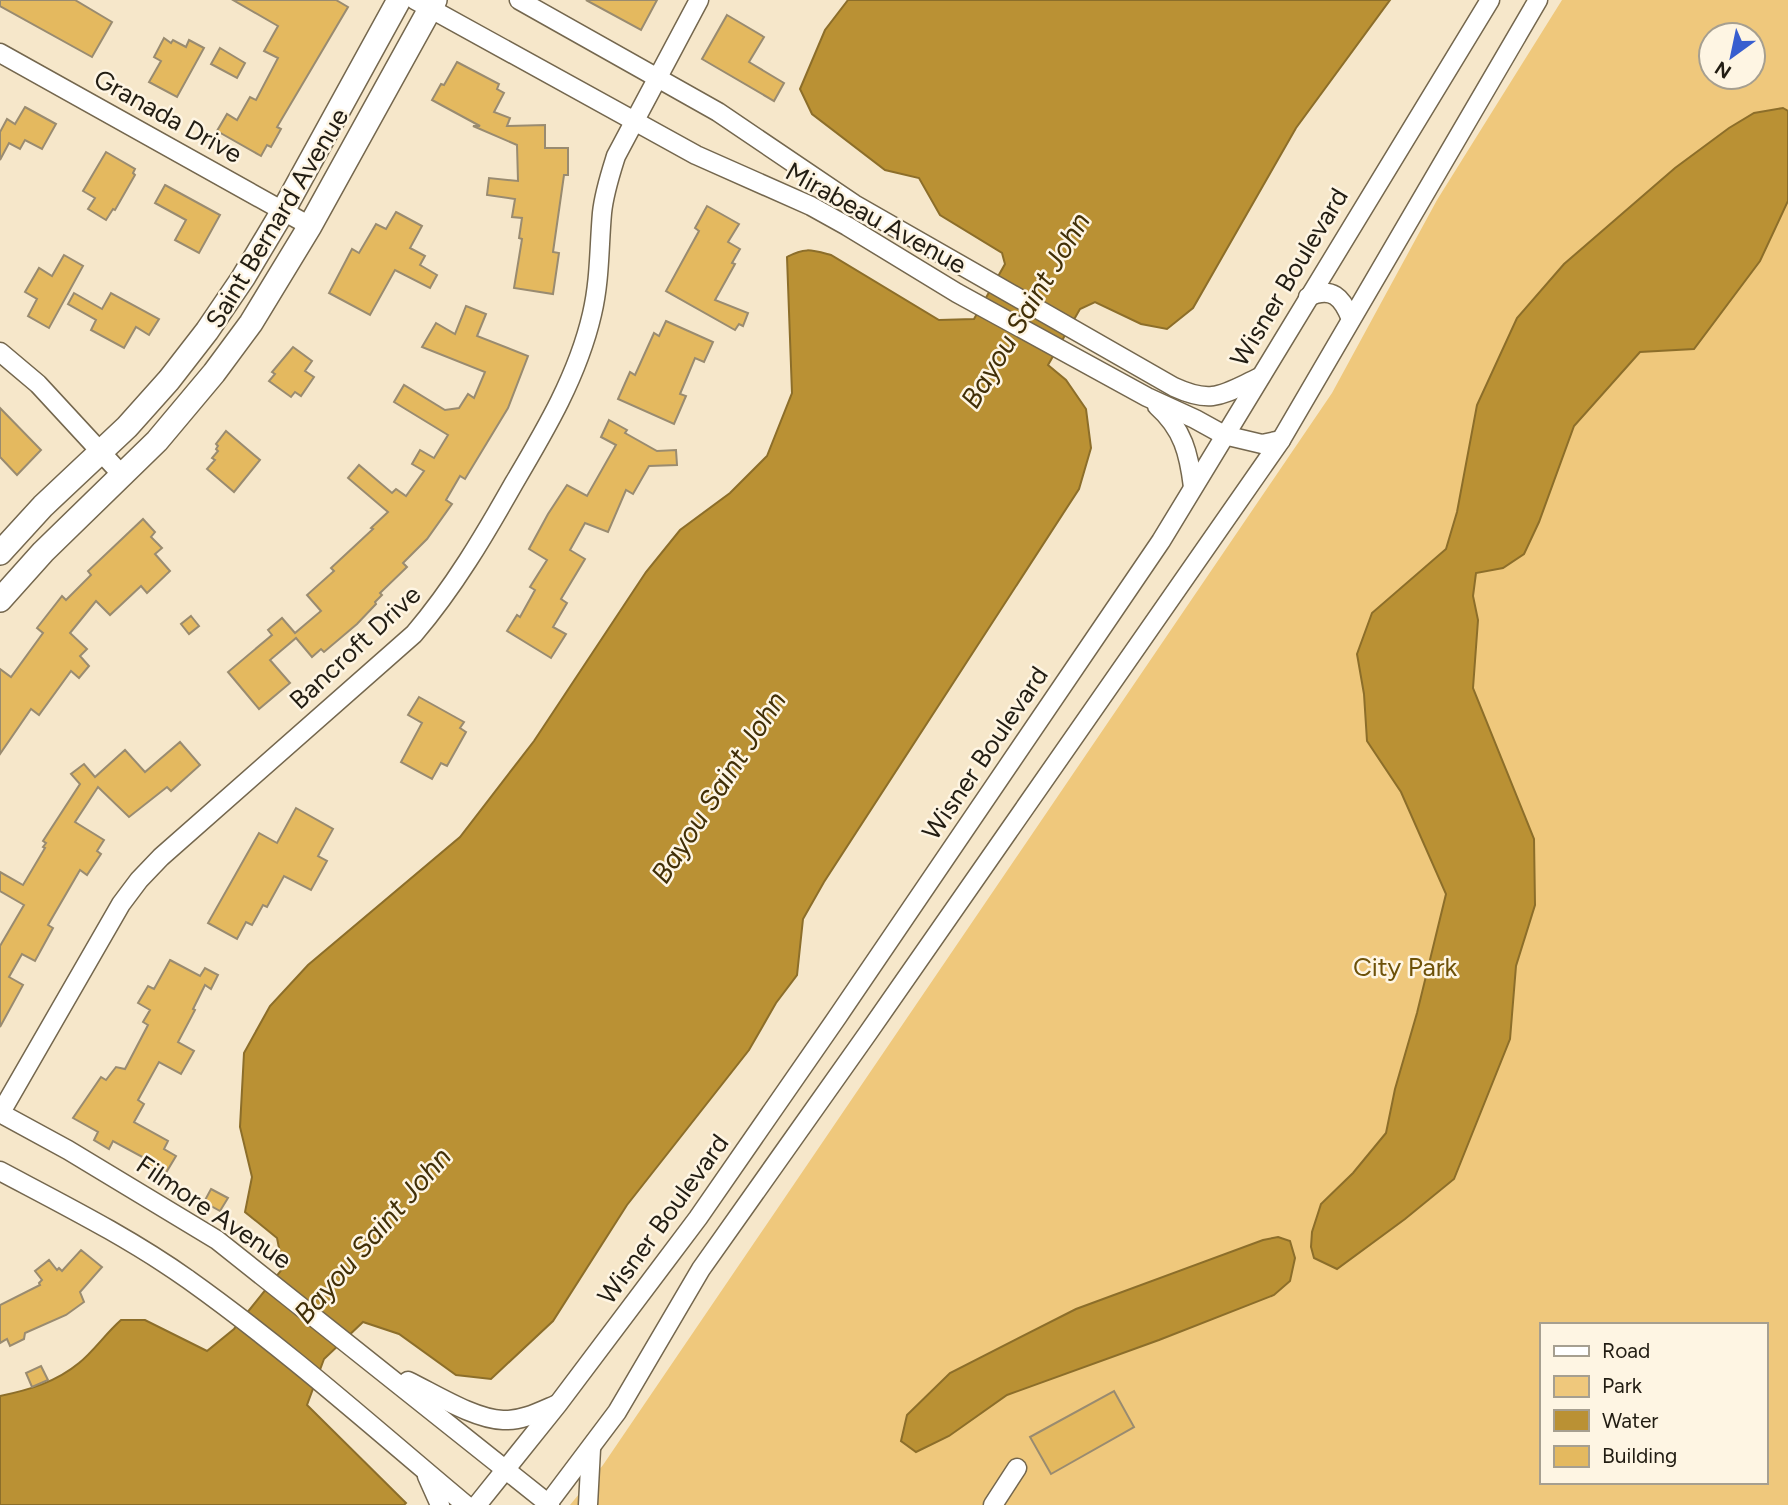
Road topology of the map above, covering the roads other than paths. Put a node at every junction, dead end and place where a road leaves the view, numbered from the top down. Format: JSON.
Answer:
{"nodes":[{"id":1,"x":399,"y":0,"type":"edge"},
{"id":2,"x":519,"y":0,"type":"edge"},
{"id":3,"x":699,"y":0,"type":"edge"},
{"id":4,"x":1490,"y":0,"type":"edge"},
{"id":5,"x":1538,"y":0,"type":"edge"},
{"id":6,"x":427,"y":3,"type":"edge"},
{"id":7,"x":0,"y":53,"type":"edge"},
{"id":8,"x":658,"y":76,"type":"junction"},
{"id":9,"x":633,"y":121,"type":"junction"},
{"id":10,"x":283,"y":211,"type":"junction"},
{"id":11,"x":310,"y":226,"type":"junction"},
{"id":12,"x":1308,"y":297,"type":"junction"},
{"id":13,"x":1351,"y":319,"type":"junction"},
{"id":14,"x":0,"y":352,"type":"edge"},
{"id":15,"x":1259,"y":377,"type":"junction"},
{"id":16,"x":1147,"y":397,"type":"junction"},
{"id":17,"x":1224,"y":435,"type":"junction"},
{"id":18,"x":1281,"y":440,"type":"junction"},
{"id":19,"x":101,"y":452,"type":"junction"},
{"id":20,"x":123,"y":477,"type":"junction"},
{"id":21,"x":1193,"y":487,"type":"junction"},
{"id":22,"x":0,"y":553,"type":"edge"},
{"id":23,"x":3,"y":591,"type":"edge"},
{"id":24,"x":0,"y":1113,"type":"edge"},
{"id":25,"x":0,"y":1171,"type":"edge"},
{"id":26,"x":380,"y":1368,"type":"junction"},
{"id":27,"x":558,"y":1404,"type":"junction"},
{"id":28,"x":592,"y":1448,"type":"junction"},
{"id":29,"x":1017,"y":1468,"type":"dead end"},
{"id":30,"x":424,"y":1470,"type":"junction"},
{"id":31,"x":505,"y":1470,"type":"junction"},
{"id":32,"x":440,"y":1505,"type":"edge"},
{"id":33,"x":466,"y":1505,"type":"edge"},
{"id":34,"x":477,"y":1505,"type":"edge"},
{"id":35,"x":548,"y":1505,"type":"edge"},
{"id":36,"x":588,"y":1505,"type":"edge"},
{"id":37,"x":993,"y":1505,"type":"edge"}],
"edges":[{"from":1,"to":10,"type":"main road","name":"Saint Bernard Avenue"},
{"from":2,"to":8,"type":"street","name":"Mirabeau Avenue"},
{"from":3,"to":8,"type":"street","name":"Bancroft Drive"},
{"from":4,"to":12,"type":"street","name":"Wisner Boulevard"},
{"from":5,"to":13,"type":"street"},
{"from":6,"to":9,"type":"street","name":"Mirabeau Avenue"},
{"from":6,"to":11,"type":"main road","name":"Saint Bernard Avenue"},
{"from":7,"to":10,"type":"street","name":"Granada Drive"},
{"from":8,"to":9,"type":"street","name":"Bancroft Drive"},
{"from":8,"to":15,"type":"street","name":"Mirabeau Avenue"},
{"from":9,"to":16,"type":"street","name":"Mirabeau Avenue"},
{"from":9,"to":24,"type":"street","name":"Bancroft Drive"},
{"from":10,"to":11,"type":"street","name":"Granada Drive"},
{"from":10,"to":19,"type":"main road","name":"Saint Bernard Avenue"},
{"from":11,"to":20,"type":"main road","name":"Saint Bernard Avenue"},
{"from":12,"to":13,"type":"street"},
{"from":12,"to":15,"type":"street","name":"Wisner Boulevard"},
{"from":13,"to":18,"type":"street"},
{"from":14,"to":19,"type":"street"},
{"from":15,"to":17,"type":"street","name":"Wisner Boulevard"},
{"from":16,"to":17,"type":"street","name":"Mirabeau Avenue"},
{"from":16,"to":21,"type":"street"},
{"from":17,"to":18,"type":"street","name":"Mirabeau Avenue"},
{"from":17,"to":21,"type":"street","name":"Wisner Boulevard"},
{"from":18,"to":28,"type":"street"},
{"from":19,"to":20,"type":"street"},
{"from":19,"to":22,"type":"main road","name":"Saint Bernard Avenue"},
{"from":20,"to":23,"type":"main road","name":"Saint Bernard Avenue"},
{"from":21,"to":27,"type":"street","name":"Wisner Boulevard"},
{"from":24,"to":26,"type":"street","name":"Filmore Avenue"},
{"from":25,"to":30,"type":"street"},
{"from":26,"to":27,"type":"street"},
{"from":26,"to":31,"type":"street","name":"Filmore Avenue"},
{"from":27,"to":31,"type":"street","name":"Wisner Boulevard"},
{"from":28,"to":35,"type":"street"},
{"from":28,"to":36,"type":"street"},
{"from":29,"to":37,"type":"street"},
{"from":30,"to":32,"type":"street"},
{"from":30,"to":33,"type":"street"},
{"from":31,"to":34,"type":"street","name":"Wisner Boulevard"},
{"from":31,"to":35,"type":"street","name":"Filmore Avenue"}]}
